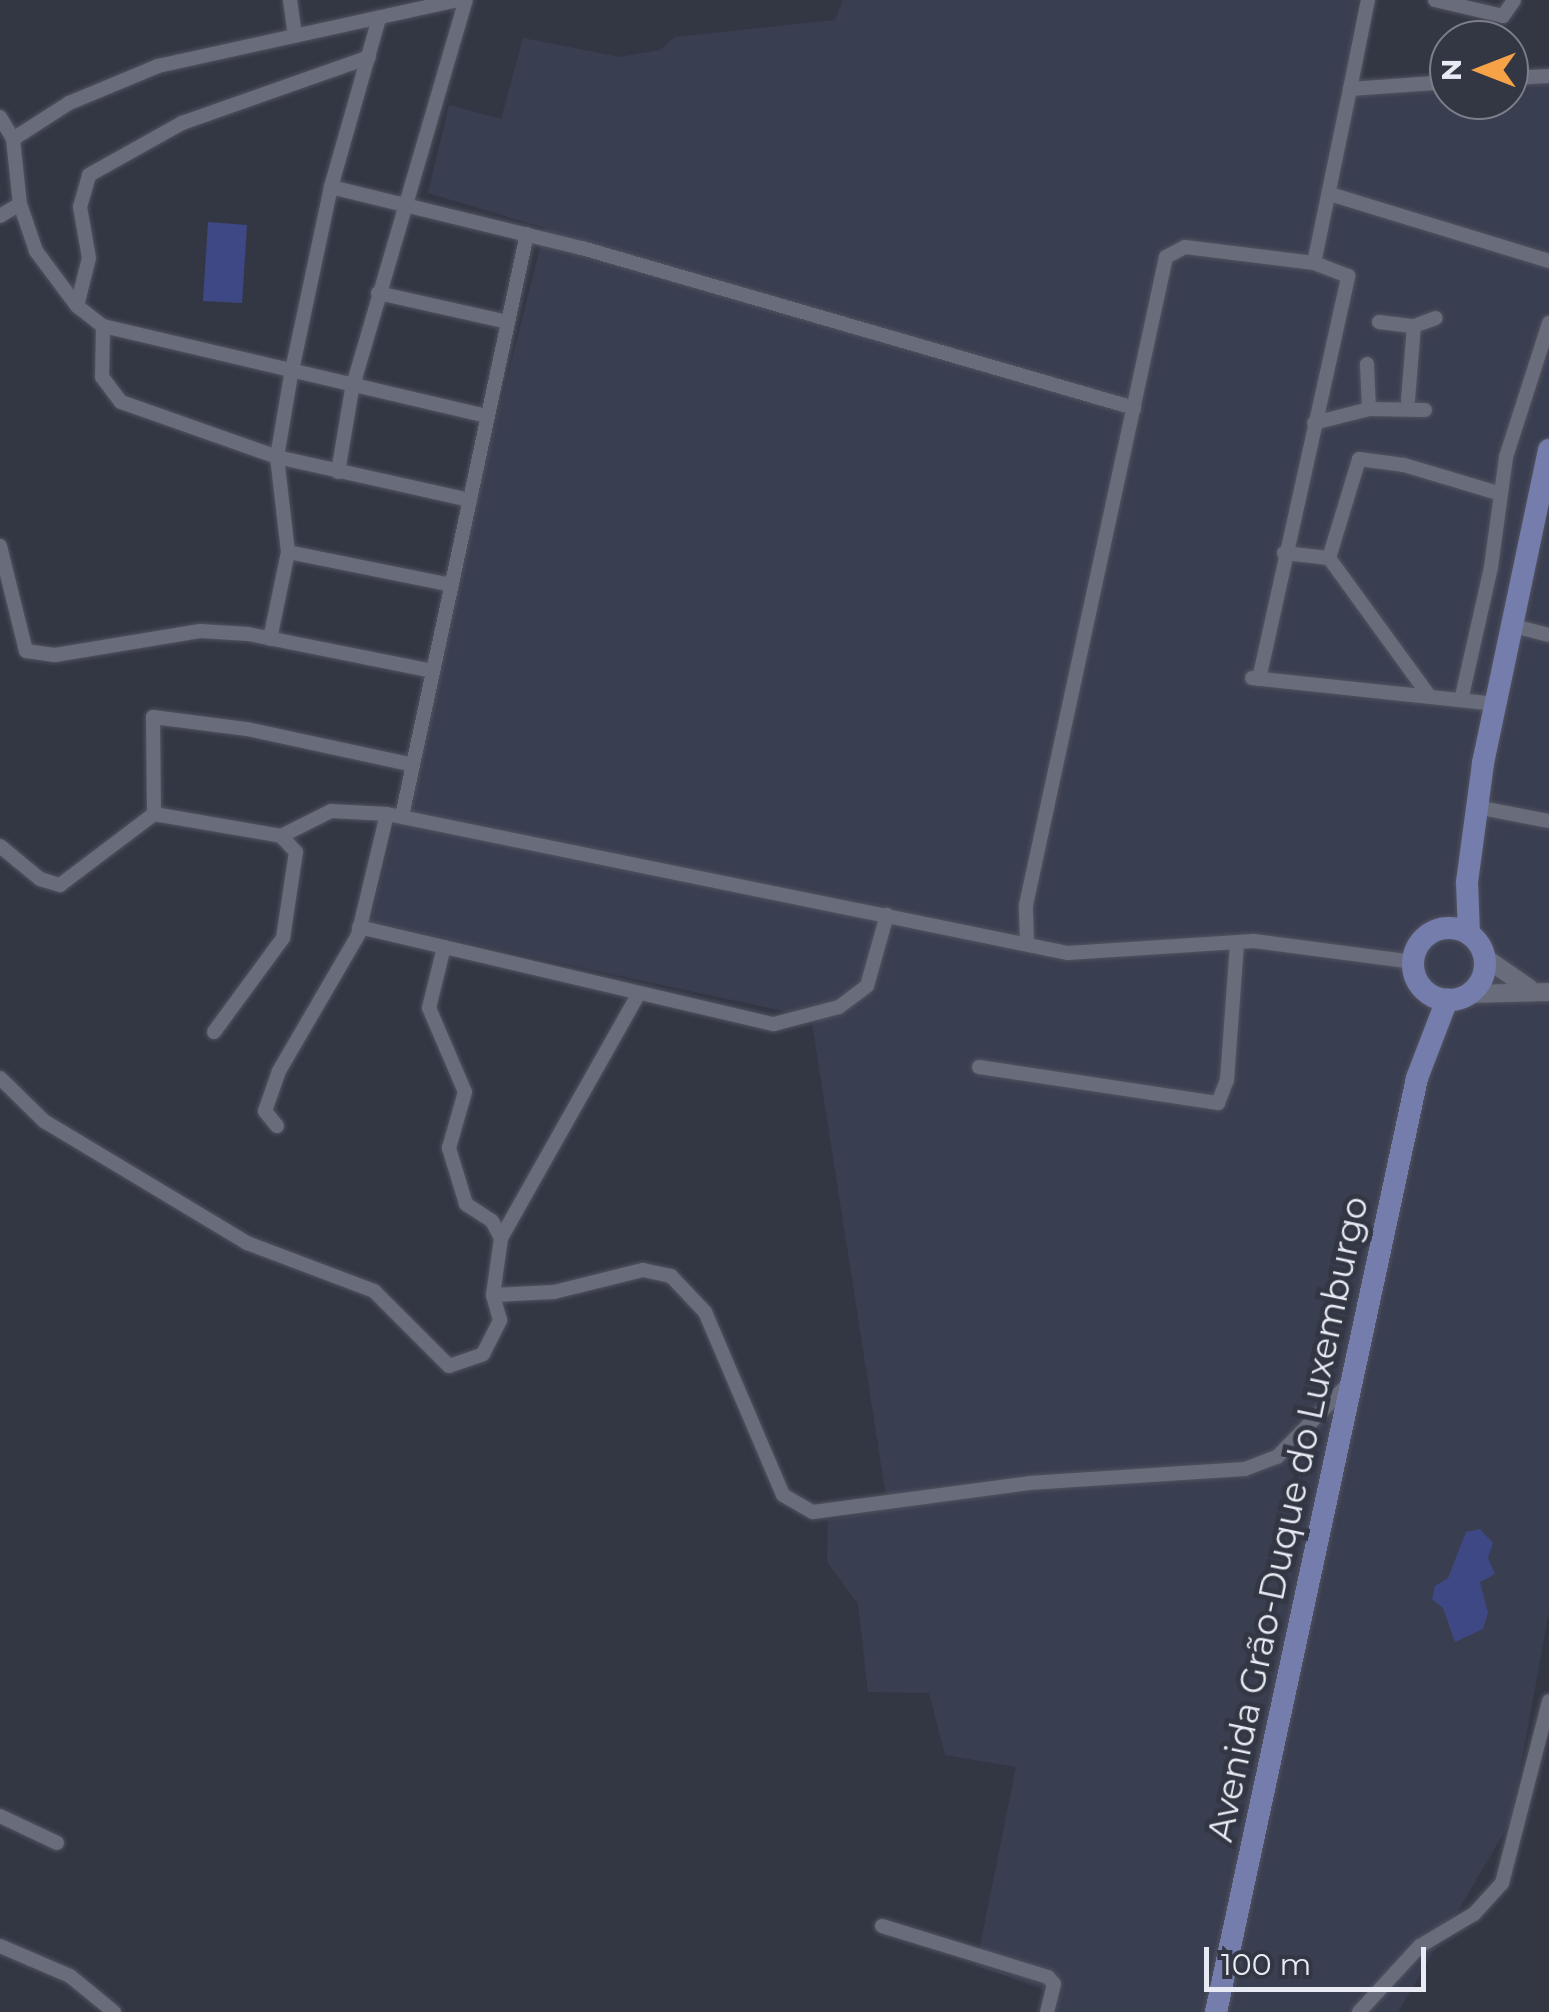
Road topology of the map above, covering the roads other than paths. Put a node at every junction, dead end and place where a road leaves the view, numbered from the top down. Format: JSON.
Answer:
{"nodes":[{"id":1,"x":290,"y":0,"type":"edge"},
{"id":2,"x":457,"y":0,"type":"edge"},
{"id":3,"x":466,"y":0,"type":"edge"},
{"id":4,"x":1368,"y":0,"type":"edge"},
{"id":5,"x":1436,"y":0,"type":"edge"},
{"id":6,"x":1514,"y":0,"type":"edge"},
{"id":7,"x":379,"y":18,"type":"junction"},
{"id":8,"x":295,"y":36,"type":"junction"},
{"id":9,"x":369,"y":57,"type":"junction"},
{"id":10,"x":1429,"y":83,"type":"edge"},
{"id":11,"x":1350,"y":89,"type":"junction"},
{"id":12,"x":0,"y":117,"type":"edge"},
{"id":13,"x":13,"y":139,"type":"junction"},
{"id":14,"x":331,"y":186,"type":"junction"},
{"id":15,"x":1330,"y":194,"type":"junction"},
{"id":16,"x":20,"y":204,"type":"junction"},
{"id":17,"x":402,"y":207,"type":"junction"},
{"id":18,"x":0,"y":216,"type":"edge"},
{"id":19,"x":527,"y":234,"type":"junction"},
{"id":20,"x":1549,"y":261,"type":"edge"},
{"id":21,"x":1314,"y":263,"type":"junction"},
{"id":22,"x":378,"y":294,"type":"junction"},
{"id":23,"x":77,"y":306,"type":"junction"},
{"id":24,"x":1436,"y":318,"type":"dead end"},
{"id":25,"x":508,"y":322,"type":"junction"},
{"id":26,"x":1379,"y":322,"type":"dead end"},
{"id":27,"x":1549,"y":323,"type":"edge"},
{"id":28,"x":102,"y":326,"type":"junction"},
{"id":29,"x":1414,"y":326,"type":"junction"},
{"id":30,"x":1366,"y":364,"type":"dead end"},
{"id":31,"x":290,"y":375,"type":"junction"},
{"id":32,"x":352,"y":390,"type":"junction"},
{"id":33,"x":1408,"y":400,"type":"dead end"},
{"id":34,"x":1134,"y":408,"type":"junction"},
{"id":35,"x":1369,"y":408,"type":"junction"},
{"id":36,"x":1425,"y":410,"type":"dead end"},
{"id":37,"x":488,"y":416,"type":"junction"},
{"id":38,"x":1314,"y":423,"type":"junction"},
{"id":39,"x":1549,"y":450,"type":"edge"},
{"id":40,"x":277,"y":457,"type":"junction"},
{"id":41,"x":338,"y":472,"type":"junction"},
{"id":42,"x":1498,"y":493,"type":"junction"},
{"id":43,"x":470,"y":500,"type":"junction"},
{"id":44,"x":0,"y":546,"type":"edge"},
{"id":45,"x":288,"y":552,"type":"junction"},
{"id":46,"x":1284,"y":552,"type":"junction"},
{"id":47,"x":1329,"y":558,"type":"junction"},
{"id":48,"x":452,"y":585,"type":"junction"},
{"id":49,"x":1510,"y":626,"type":"junction"},
{"id":50,"x":1549,"y":635,"type":"edge"},
{"id":51,"x":270,"y":638,"type":"junction"},
{"id":52,"x":433,"y":671,"type":"junction"},
{"id":53,"x":1427,"y":693,"type":"junction"},
{"id":54,"x":1462,"y":696,"type":"junction"},
{"id":55,"x":1494,"y":704,"type":"junction"},
{"id":56,"x":413,"y":765,"type":"junction"},
{"id":57,"x":1476,"y":807,"type":"junction"},
{"id":58,"x":154,"y":814,"type":"junction"},
{"id":59,"x":394,"y":815,"type":"junction"},
{"id":60,"x":1549,"y":821,"type":"edge"},
{"id":61,"x":281,"y":836,"type":"junction"},
{"id":62,"x":0,"y":846,"type":"edge"},
{"id":63,"x":1468,"y":882,"type":"junction"},
{"id":64,"x":886,"y":914,"type":"junction"},
{"id":65,"x":359,"y":927,"type":"junction"},
{"id":66,"x":1431,"y":933,"type":"junction"},
{"id":67,"x":1469,"y":934,"type":"junction"},
{"id":68,"x":1027,"y":941,"type":"junction"},
{"id":69,"x":1237,"y":944,"type":"junction"},
{"id":70,"x":444,"y":948,"type":"junction"},
{"id":71,"x":1484,"y":957,"type":"junction"},
{"id":72,"x":1414,"y":962,"type":"junction"},
{"id":73,"x":1529,"y":988,"type":"junction"},
{"id":74,"x":1549,"y":992,"type":"edge"},
{"id":75,"x":639,"y":993,"type":"junction"},
{"id":76,"x":1447,"y":995,"type":"junction"},
{"id":77,"x":214,"y":1032,"type":"dead end"},
{"id":78,"x":979,"y":1067,"type":"dead end"},
{"id":79,"x":0,"y":1078,"type":"edge"},
{"id":80,"x":276,"y":1126,"type":"dead end"},
{"id":81,"x":501,"y":1238,"type":"junction"},
{"id":82,"x":493,"y":1294,"type":"junction"},
{"id":83,"x":1352,"y":1380,"type":"junction"},
{"id":84,"x":1549,"y":1701,"type":"edge"},
{"id":85,"x":0,"y":1816,"type":"edge"},
{"id":86,"x":57,"y":1843,"type":"dead end"},
{"id":87,"x":882,"y":1926,"type":"dead end"},
{"id":88,"x":0,"y":1946,"type":"edge"},
{"id":89,"x":114,"y":2012,"type":"edge"},
{"id":90,"x":1047,"y":2012,"type":"edge"},
{"id":91,"x":1216,"y":2012,"type":"edge"},
{"id":92,"x":1358,"y":2012,"type":"edge"}],
"edges":[{"from":1,"to":8,"type":"street"},
{"from":2,"to":7,"type":"street"},
{"from":3,"to":17,"type":"street"},
{"from":4,"to":11,"type":"street"},
{"from":5,"to":6,"type":"street"},
{"from":7,"to":8,"type":"street"},
{"from":7,"to":9,"type":"street"},
{"from":8,"to":13,"type":"street"},
{"from":9,"to":14,"type":"street"},
{"from":9,"to":23,"type":"street"},
{"from":10,"to":11,"type":"street"},
{"from":11,"to":15,"type":"street"},
{"from":12,"to":13,"type":"street"},
{"from":13,"to":16,"type":"street"},
{"from":14,"to":17,"type":"street"},
{"from":14,"to":31,"type":"street"},
{"from":15,"to":20,"type":"street"},
{"from":15,"to":21,"type":"street"},
{"from":16,"to":18,"type":"street"},
{"from":16,"to":23,"type":"street"},
{"from":17,"to":19,"type":"street"},
{"from":17,"to":22,"type":"street"},
{"from":19,"to":25,"type":"street"},
{"from":19,"to":34,"type":"street"},
{"from":21,"to":34,"type":"street"},
{"from":21,"to":38,"type":"street"},
{"from":22,"to":25,"type":"street"},
{"from":22,"to":32,"type":"street"},
{"from":23,"to":28,"type":"street"},
{"from":24,"to":29,"type":"street"},
{"from":25,"to":37,"type":"street"},
{"from":26,"to":29,"type":"street"},
{"from":27,"to":42,"type":"street"},
{"from":28,"to":31,"type":"street"},
{"from":28,"to":40,"type":"street"},
{"from":29,"to":33,"type":"street"},
{"from":30,"to":35,"type":"street"},
{"from":31,"to":32,"type":"street"},
{"from":31,"to":40,"type":"street"},
{"from":32,"to":37,"type":"street"},
{"from":32,"to":41,"type":"street"},
{"from":34,"to":68,"type":"street"},
{"from":35,"to":36,"type":"street"},
{"from":35,"to":38,"type":"street"},
{"from":37,"to":43,"type":"street"},
{"from":38,"to":46,"type":"street"},
{"from":39,"to":49,"type":"main road"},
{"from":40,"to":41,"type":"street"},
{"from":40,"to":45,"type":"street"},
{"from":41,"to":43,"type":"street"},
{"from":42,"to":47,"type":"street"},
{"from":42,"to":54,"type":"street"},
{"from":43,"to":48,"type":"street"},
{"from":44,"to":51,"type":"street"},
{"from":45,"to":48,"type":"street"},
{"from":45,"to":51,"type":"street"},
{"from":46,"to":47,"type":"street"},
{"from":46,"to":53,"type":"street"},
{"from":47,"to":53,"type":"street"},
{"from":48,"to":52,"type":"street"},
{"from":49,"to":50,"type":"street"},
{"from":49,"to":55,"type":"main road"},
{"from":51,"to":52,"type":"street"},
{"from":52,"to":56,"type":"street"},
{"from":53,"to":54,"type":"street"},
{"from":54,"to":55,"type":"street"},
{"from":55,"to":57,"type":"main road"},
{"from":56,"to":58,"type":"street"},
{"from":56,"to":59,"type":"street"},
{"from":57,"to":60,"type":"street"},
{"from":57,"to":63,"type":"main road"},
{"from":58,"to":61,"type":"street"},
{"from":58,"to":62,"type":"street"},
{"from":59,"to":61,"type":"street"},
{"from":59,"to":64,"type":"street"},
{"from":59,"to":65,"type":"street"},
{"from":61,"to":77,"type":"street"},
{"from":63,"to":66,"type":"main road"},
{"from":63,"to":67,"type":"main road"},
{"from":64,"to":68,"type":"street"},
{"from":64,"to":75,"type":"street"},
{"from":65,"to":70,"type":"street"},
{"from":65,"to":80,"type":"street"},
{"from":66,"to":67,"type":"main road"},
{"from":66,"to":72,"type":"main road"},
{"from":67,"to":71,"type":"main road"},
{"from":68,"to":69,"type":"street"},
{"from":69,"to":72,"type":"street"},
{"from":69,"to":78,"type":"street"},
{"from":70,"to":75,"type":"street"},
{"from":70,"to":81,"type":"street"},
{"from":71,"to":73,"type":"street"},
{"from":71,"to":76,"type":"main road"},
{"from":72,"to":76,"type":"main road"},
{"from":73,"to":74,"type":"street"},
{"from":73,"to":76,"type":"street"},
{"from":75,"to":81,"type":"street"},
{"from":76,"to":83,"type":"main road","name":"Avenida Grão-Duque do Luxemburgo"},
{"from":79,"to":82,"type":"street"},
{"from":81,"to":82,"type":"street"},
{"from":82,"to":83,"type":"street"},
{"from":83,"to":91,"type":"main road","name":"Avenida Grão-Duque do Luxemburgo"},
{"from":84,"to":92,"type":"street"},
{"from":85,"to":86,"type":"street"},
{"from":87,"to":90,"type":"street"},
{"from":88,"to":89,"type":"street"}]}
